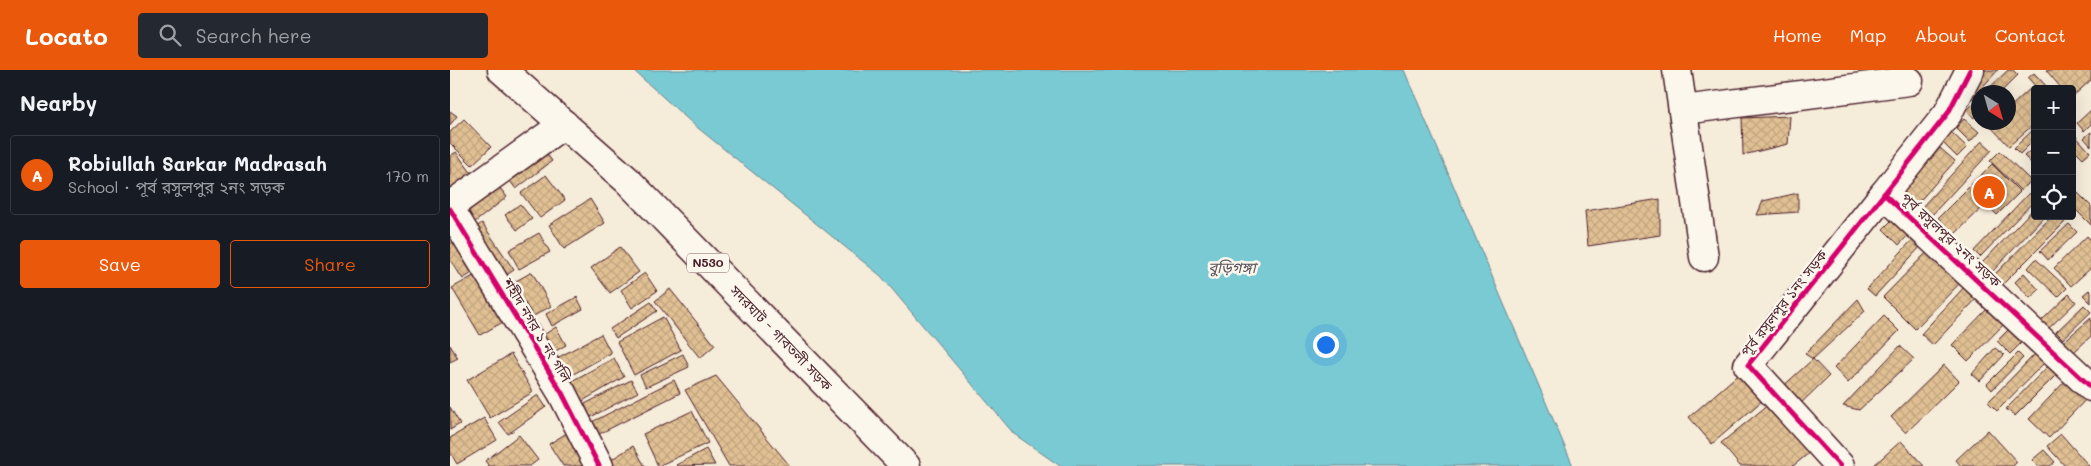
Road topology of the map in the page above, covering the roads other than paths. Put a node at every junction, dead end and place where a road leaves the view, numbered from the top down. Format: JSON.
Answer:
{"nodes":[{"id":1,"x":502,"y":70,"type":"edge"},
{"id":2,"x":1677,"y":70,"type":"edge"},
{"id":3,"x":1970,"y":70,"type":"edge"},
{"id":4,"x":1908,"y":80,"type":"dead end"},
{"id":5,"x":1683,"y":110,"type":"junction"},
{"id":6,"x":564,"y":124,"type":"junction"},
{"id":7,"x":1884,"y":194,"type":"junction"},
{"id":8,"x":450,"y":208,"type":"edge"},
{"id":9,"x":1704,"y":257,"type":"dead end"},
{"id":10,"x":2091,"y":387,"type":"edge"},
{"id":11,"x":599,"y":466,"type":"edge"},
{"id":12,"x":906,"y":466,"type":"edge"},
{"id":13,"x":1840,"y":466,"type":"edge"}],
"edges":[{"from":1,"to":6,"type":"main road","name":"সদরঘাট - গাবতলী সড়ক","number":"N530"},
{"from":2,"to":5,"type":"main road"},
{"from":3,"to":7,"type":"main road","name":"পূর্ব রসুলপুর ২নং সড়ক"},
{"from":4,"to":5,"type":"main road"},
{"from":5,"to":9,"type":"main road"},
{"from":6,"to":8,"type":"main road"},
{"from":6,"to":12,"type":"main road","name":"সদরঘাট - গাবতলী সড়ক","number":"N530"},
{"from":7,"to":10,"type":"main road","name":"পূর্ব রসুলপুর ২নং সড়ক"},
{"from":7,"to":13,"type":"main road","name":"পূর্ব রসুলপুর ১নং সড়ক"},
{"from":8,"to":11,"type":"main road","name":"শহীদ নগর ১ নং গলি"}]}
